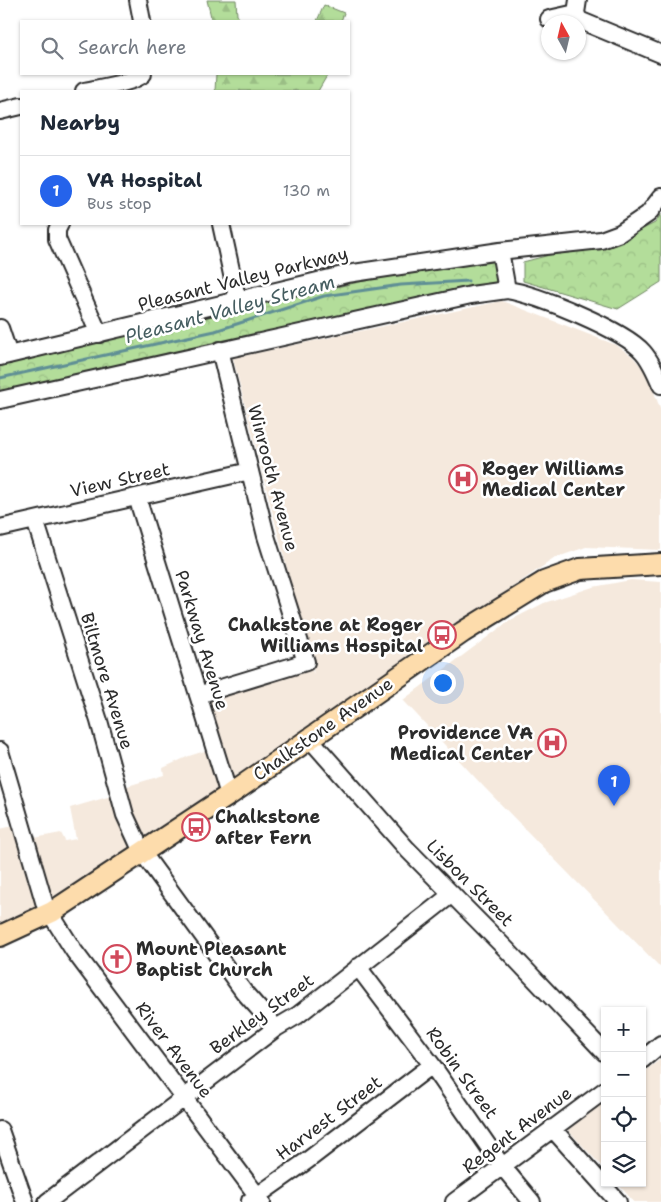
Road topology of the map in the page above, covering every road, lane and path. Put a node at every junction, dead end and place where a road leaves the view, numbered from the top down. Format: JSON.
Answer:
{"nodes":[{"id":1,"x":138,"y":0,"type":"edge"},
{"id":2,"x":577,"y":6,"type":"edge"},
{"id":3,"x":558,"y":15,"type":"edge"},
{"id":4,"x":142,"y":20,"type":"edge"},
{"id":5,"x":661,"y":54,"type":"edge"},
{"id":6,"x":141,"y":75,"type":"edge"},
{"id":7,"x":88,"y":90,"type":"edge"},
{"id":8,"x":20,"y":106,"type":"edge"},
{"id":9,"x":0,"y":111,"type":"edge"},
{"id":10,"x":661,"y":197,"type":"edge"},
{"id":11,"x":60,"y":225,"type":"edge"},
{"id":12,"x":221,"y":225,"type":"edge"},
{"id":13,"x":500,"y":251,"type":"junction"},
{"id":14,"x":507,"y":290,"type":"junction"},
{"id":15,"x":238,"y":302,"type":"junction"},
{"id":16,"x":0,"y":328,"type":"edge"},
{"id":17,"x":99,"y":334,"type":"junction"},
{"id":18,"x":220,"y":350,"type":"junction"},
{"id":19,"x":5,"y":356,"type":"edge"},
{"id":20,"x":661,"y":385,"type":"edge"},
{"id":21,"x":0,"y":400,"type":"edge"},
{"id":22,"x":250,"y":471,"type":"junction"},
{"id":23,"x":137,"y":496,"type":"junction"},
{"id":24,"x":36,"y":520,"type":"junction"},
{"id":25,"x":0,"y":528,"type":"edge"},
{"id":26,"x":661,"y":564,"type":"edge"},
{"id":27,"x":198,"y":695,"type":"junction"},
{"id":28,"x":310,"y":739,"type":"junction"},
{"id":29,"x":0,"y":751,"type":"edge"},
{"id":30,"x":229,"y":795,"type":"junction"},
{"id":31,"x":142,"y":852,"type":"junction"},
{"id":32,"x":452,"y":894,"type":"junction"},
{"id":33,"x":52,"y":912,"type":"junction"},
{"id":34,"x":0,"y":936,"type":"edge"},
{"id":35,"x":358,"y":967,"type":"junction"},
{"id":36,"x":276,"y":1028,"type":"junction"},
{"id":37,"x":661,"y":1044,"type":"edge"},
{"id":38,"x":604,"y":1052,"type":"edge"},
{"id":39,"x":646,"y":1057,"type":"edge"},
{"id":40,"x":432,"y":1065,"type":"junction"},
{"id":41,"x":601,"y":1093,"type":"edge"},
{"id":42,"x":184,"y":1098,"type":"junction"},
{"id":43,"x":552,"y":1128,"type":"junction"},
{"id":44,"x":0,"y":1130,"type":"edge"},
{"id":45,"x":502,"y":1166,"type":"junction"},
{"id":46,"x":256,"y":1200,"type":"edge"},
{"id":47,"x":25,"y":1202,"type":"edge"},
{"id":48,"x":47,"y":1202,"type":"edge"},
{"id":49,"x":454,"y":1202,"type":"edge"},
{"id":50,"x":532,"y":1202,"type":"edge"},
{"id":51,"x":618,"y":1202,"type":"edge"}],
"edges":[{"from":1,"to":4,"type":"street"},
{"from":2,"to":3,"type":"street"},
{"from":2,"to":5,"type":"street"},
{"from":6,"to":7,"type":"street"},
{"from":8,"to":9,"type":"street"},
{"from":10,"to":13,"type":"street","name":"Pleasant Valley Parkway"},
{"from":11,"to":17,"type":"street"},
{"from":12,"to":15,"type":"street"},
{"from":13,"to":14,"type":"street"},
{"from":13,"to":15,"type":"street","name":"Pleasant Valley Parkway"},
{"from":14,"to":18,"type":"street"},
{"from":14,"to":20,"type":"street"},
{"from":15,"to":17,"type":"street","name":"Pleasant Valley Parkway"},
{"from":16,"to":19,"type":"street"},
{"from":17,"to":19,"type":"street","name":"Pleasant Valley Parkway"},
{"from":18,"to":21,"type":"street"},
{"from":18,"to":22,"type":"street","name":"Winrooth Avenue"},
{"from":22,"to":23,"type":"street","name":"View Street"},
{"from":22,"to":27,"type":"street","name":"Winrooth Avenue"},
{"from":23,"to":24,"type":"street","name":"View Street"},
{"from":23,"to":27,"type":"street","name":"Parkway Avenue"},
{"from":24,"to":25,"type":"street","name":"View Street"},
{"from":24,"to":31,"type":"street","name":"Biltmore Avenue"},
{"from":26,"to":28,"type":"main road","name":"Chalkstone Avenue"},
{"from":27,"to":30,"type":"street","name":"Parkway Avenue"},
{"from":28,"to":30,"type":"main road","name":"Chalkstone Avenue"},
{"from":28,"to":32,"type":"street","name":"Lisbon Street"},
{"from":29,"to":33,"type":"street","name":"River Avenue"},
{"from":30,"to":31,"type":"main road","name":"Chalkstone Avenue"},
{"from":31,"to":33,"type":"main road","name":"Chalkstone Avenue"},
{"from":31,"to":36,"type":"street","name":"Biltmore Avenue"},
{"from":32,"to":35,"type":"street","name":"Berkley Street"},
{"from":32,"to":38,"type":"street","name":"Lisbon Street"},
{"from":33,"to":34,"type":"main road","name":"Chalkstone Avenue"},
{"from":33,"to":42,"type":"street","name":"River Avenue"},
{"from":35,"to":36,"type":"street","name":"Berkley Street"},
{"from":35,"to":40,"type":"street","name":"Robin Street"},
{"from":36,"to":42,"type":"street","name":"Berkley Street"},
{"from":37,"to":39,"type":"street"},
{"from":40,"to":45,"type":"street","name":"Robin Street"},
{"from":40,"to":46,"type":"street","name":"Harvest Street"},
{"from":41,"to":43,"type":"street","name":"Regent Avenue"},
{"from":42,"to":46,"type":"street","name":"River Avenue"},
{"from":42,"to":48,"type":"street","name":"Berkley Street"},
{"from":43,"to":45,"type":"street","name":"Regent Avenue"},
{"from":43,"to":51,"type":"street"},
{"from":44,"to":47,"type":"street"},
{"from":45,"to":49,"type":"street","name":"Regent Avenue"},
{"from":45,"to":50,"type":"street","name":"Robin Street"}]}
